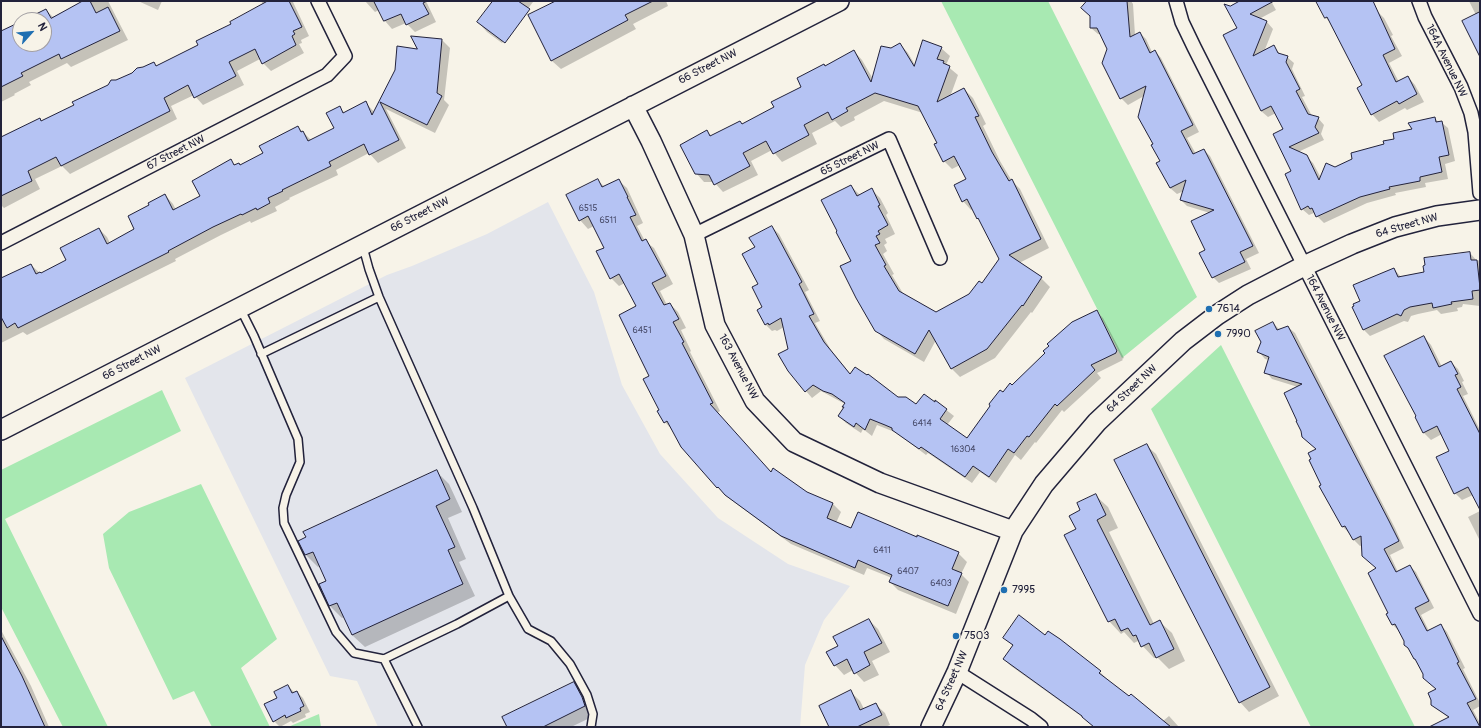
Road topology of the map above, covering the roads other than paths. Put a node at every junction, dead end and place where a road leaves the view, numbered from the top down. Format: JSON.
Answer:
{"nodes":[{"id":1,"x":318,"y":1,"type":"edge"},
{"id":2,"x":839,"y":1,"type":"edge"},
{"id":3,"x":1176,"y":1,"type":"edge"},
{"id":4,"x":1419,"y":1,"type":"edge"},
{"id":5,"x":633,"y":106,"type":"junction"},
{"id":6,"x":1480,"y":193,"type":"edge"},
{"id":7,"x":1480,"y":210,"type":"edge"},
{"id":8,"x":694,"y":235,"type":"junction"},
{"id":9,"x":1,"y":243,"type":"edge"},
{"id":10,"x":363,"y":244,"type":"junction"},
{"id":11,"x":940,"y":258,"type":"dead end"},
{"id":12,"x":1304,"y":266,"type":"junction"},
{"id":13,"x":380,"y":297,"type":"junction"},
{"id":14,"x":240,"y":308,"type":"junction"},
{"id":15,"x":261,"y":354,"type":"junction"},
{"id":16,"x":1,"y":430,"type":"edge"},
{"id":17,"x":1013,"y":531,"type":"junction"},
{"id":18,"x":509,"y":596,"type":"junction"},
{"id":19,"x":1480,"y":614,"type":"edge"},
{"id":20,"x":384,"y":660,"type":"junction"},
{"id":21,"x":956,"y":672,"type":"junction"},
{"id":22,"x":418,"y":727,"type":"edge"},
{"id":23,"x":591,"y":727,"type":"edge"},
{"id":24,"x":931,"y":727,"type":"edge"},
{"id":25,"x":1041,"y":727,"type":"edge"}],
"edges":[{"from":1,"to":9,"type":"street","name":"67 Street NW"},
{"from":2,"to":5,"type":"street","name":"66 Street NW"},
{"from":3,"to":12,"type":"street","name":"164 Avenue NW"},
{"from":4,"to":6,"type":"street","name":"164A Avenue NW"},
{"from":5,"to":8,"type":"street","name":"163 Avenue NW"},
{"from":5,"to":10,"type":"street","name":"66 Street NW"},
{"from":7,"to":12,"type":"street","name":"64 Street NW"},
{"from":8,"to":11,"type":"street","name":"65 Street NW"},
{"from":8,"to":17,"type":"street","name":"163 Avenue NW"},
{"from":10,"to":13,"type":"lane"},
{"from":10,"to":14,"type":"street","name":"66 Street NW"},
{"from":12,"to":17,"type":"street","name":"64 Street NW"},
{"from":12,"to":19,"type":"street","name":"164 Avenue NW"},
{"from":13,"to":15,"type":"lane"},
{"from":13,"to":18,"type":"lane"},
{"from":14,"to":15,"type":"lane"},
{"from":14,"to":16,"type":"street","name":"66 Street NW"},
{"from":15,"to":20,"type":"lane"},
{"from":17,"to":21,"type":"street","name":"64 Street NW"},
{"from":18,"to":20,"type":"lane"},
{"from":18,"to":23,"type":"lane"},
{"from":20,"to":22,"type":"lane"},
{"from":21,"to":24,"type":"street","name":"64 Street NW"},
{"from":21,"to":25,"type":"street"}]}
